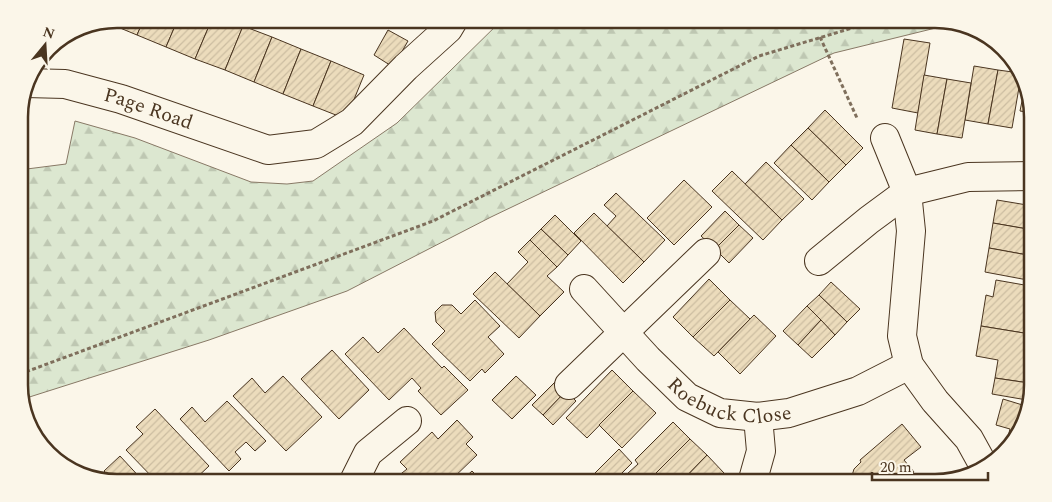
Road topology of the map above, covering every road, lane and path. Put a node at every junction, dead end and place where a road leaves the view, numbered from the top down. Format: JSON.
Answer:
{"nodes":[{"id":1,"x":449,"y":28,"type":"edge"},
{"id":2,"x":851,"y":28,"type":"edge"},
{"id":3,"x":820,"y":37,"type":"junction"},
{"id":4,"x":34,"y":83,"type":"edge"},
{"id":5,"x":885,"y":138,"type":"joint"},
{"id":6,"x":1024,"y":176,"type":"edge"},
{"id":7,"x":907,"y":192,"type":"junction"},
{"id":8,"x":706,"y":253,"type":"dead end"},
{"id":9,"x":819,"y":260,"type":"dead end"},
{"id":10,"x":584,"y":289,"type":"dead end"},
{"id":11,"x":624,"y":332,"type":"junction"},
{"id":12,"x":909,"y":365,"type":"junction"},
{"id":13,"x":28,"y":371,"type":"edge"},
{"id":14,"x":569,"y":385,"type":"dead end"},
{"id":15,"x":758,"y":417,"type":"junction"},
{"id":16,"x":408,"y":421,"type":"dead end"},
{"id":17,"x":982,"y":462,"type":"edge"},
{"id":18,"x":358,"y":474,"type":"edge"},
{"id":19,"x":754,"y":474,"type":"edge"}],
"edges":[{"from":1,"to":4,"type":"street","name":"Page Road"},
{"from":2,"to":3,"type":"path"},
{"from":3,"to":5,"type":"path"},
{"from":3,"to":13,"type":"path"},
{"from":5,"to":7,"type":"street"},
{"from":6,"to":7,"type":"street"},
{"from":7,"to":9,"type":"street"},
{"from":7,"to":12,"type":"street"},
{"from":8,"to":11,"type":"street"},
{"from":10,"to":11,"type":"street","name":"Roebuck Close"},
{"from":11,"to":14,"type":"street"},
{"from":11,"to":15,"type":"street","name":"Roebuck Close"},
{"from":12,"to":15,"type":"street","name":"Roebuck Close"},
{"from":12,"to":17,"type":"street"},
{"from":15,"to":19,"type":"street"},
{"from":16,"to":18,"type":"street"}]}
